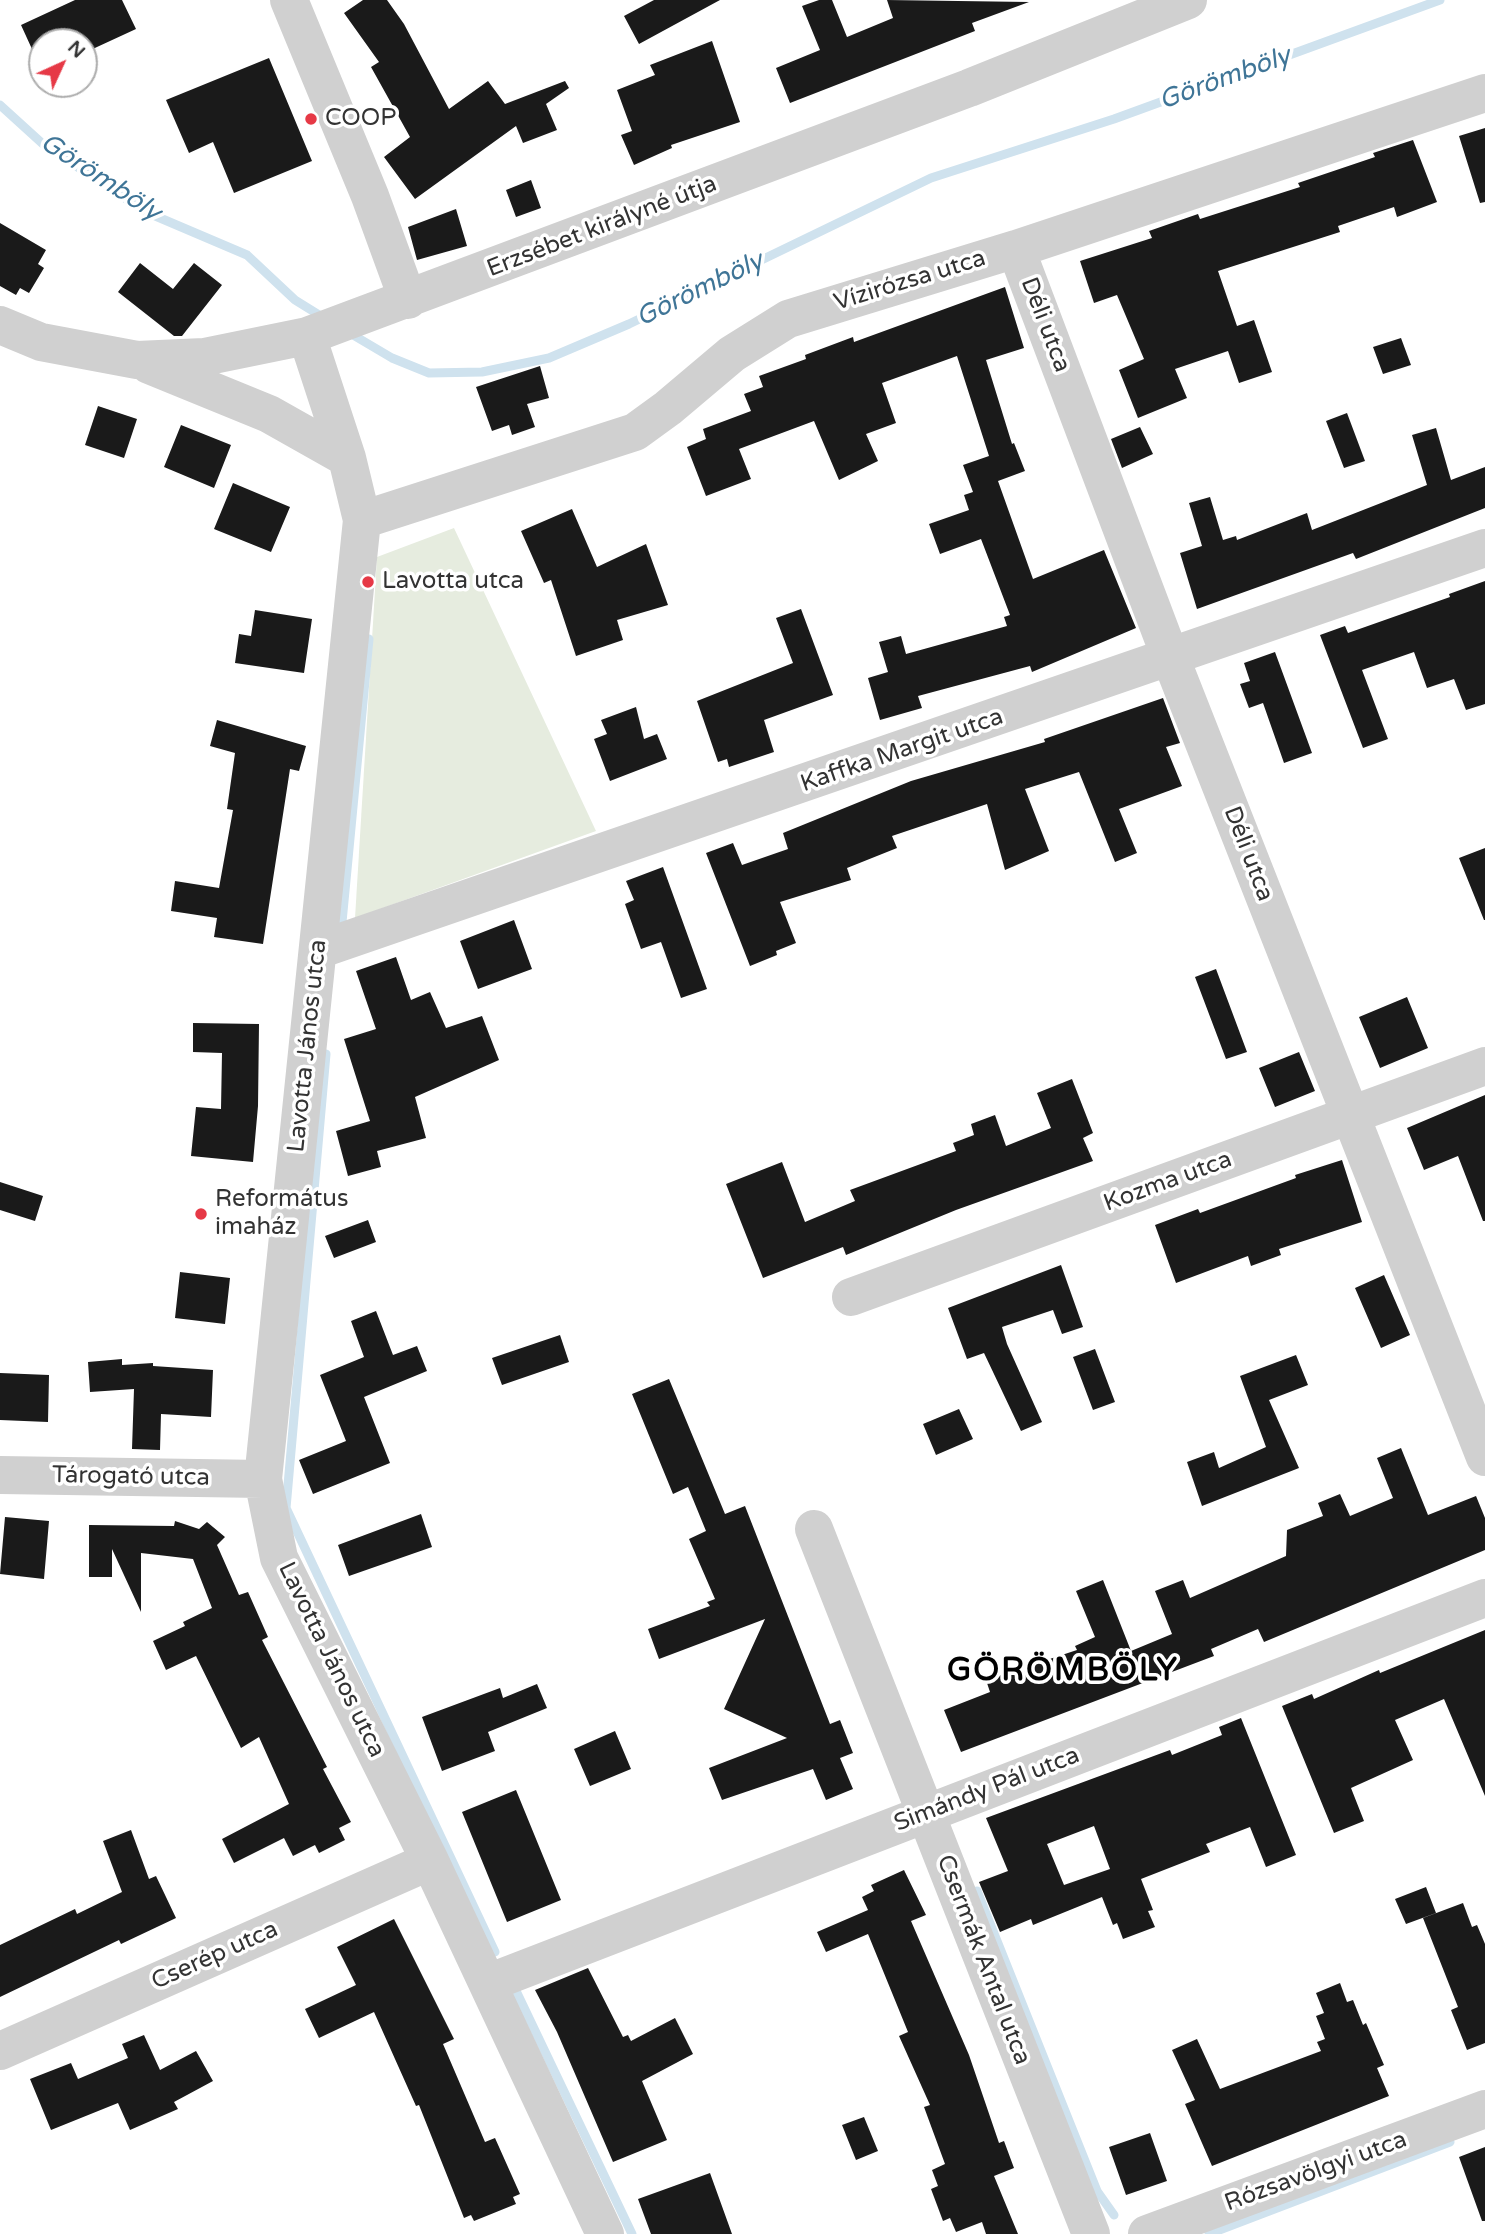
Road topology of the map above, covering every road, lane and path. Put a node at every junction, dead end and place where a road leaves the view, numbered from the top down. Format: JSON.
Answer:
{"nodes":[{"id":1,"x":289,"y":0,"type":"edge"},
{"id":2,"x":1188,"y":0,"type":"edge"},
{"id":3,"x":1485,"y":93,"type":"edge"},
{"id":4,"x":1016,"y":249,"type":"junction"},
{"id":5,"x":408,"y":300,"type":"junction"},
{"id":6,"x":0,"y":325,"type":"edge"},
{"id":7,"x":311,"y":335,"type":"junction"},
{"id":8,"x":137,"y":360,"type":"junction"},
{"id":9,"x":347,"y":458,"type":"junction"},
{"id":10,"x":362,"y":520,"type":"junction"},
{"id":11,"x":1485,"y":548,"type":"edge"},
{"id":12,"x":1171,"y":659,"type":"junction"},
{"id":13,"x":318,"y":950,"type":"junction"},
{"id":14,"x":1485,"y":1066,"type":"edge"},
{"id":15,"x":1351,"y":1115,"type":"junction"},
{"id":16,"x":851,"y":1297,"type":"dead end"},
{"id":17,"x":1485,"y":1457,"type":"edge"},
{"id":18,"x":0,"y":1475,"type":"edge"},
{"id":19,"x":263,"y":1479,"type":"junction"},
{"id":20,"x":814,"y":1529,"type":"dead end"},
{"id":21,"x":1485,"y":1598,"type":"edge"},
{"id":22,"x":926,"y":1814,"type":"junction"},
{"id":23,"x":430,"y":1861,"type":"junction"},
{"id":24,"x":488,"y":1983,"type":"junction"},
{"id":25,"x":0,"y":2051,"type":"edge"},
{"id":26,"x":1485,"y":2109,"type":"edge"},
{"id":27,"x":605,"y":2234,"type":"edge"},
{"id":28,"x":1091,"y":2234,"type":"edge"},
{"id":29,"x":1147,"y":2234,"type":"edge"}],
"edges":[{"from":1,"to":5,"type":"street"},
{"from":2,"to":5,"type":"street","name":"Erzsébet királyné útja"},
{"from":3,"to":4,"type":"street","name":"Vízirózsa utca"},
{"from":4,"to":10,"type":"street","name":"Vízirózsa utca"},
{"from":4,"to":12,"type":"street","name":"Déli utca"},
{"from":5,"to":7,"type":"street","name":"Erzsébet királyné útja"},
{"from":6,"to":8,"type":"street","name":"Erzsébet királyné útja"},
{"from":7,"to":8,"type":"street","name":"Erzsébet királyné útja"},
{"from":7,"to":9,"type":"street","name":"Lavotta János utca"},
{"from":8,"to":9,"type":"street"},
{"from":9,"to":10,"type":"street","name":"Lavotta János utca"},
{"from":10,"to":13,"type":"street","name":"Lavotta János utca"},
{"from":11,"to":12,"type":"street","name":"Kaffka Margit utca"},
{"from":12,"to":13,"type":"street","name":"Kaffka Margit utca"},
{"from":12,"to":15,"type":"street","name":"Déli utca"},
{"from":13,"to":19,"type":"street","name":"Lavotta János utca"},
{"from":14,"to":15,"type":"street","name":"Kozma utca"},
{"from":15,"to":16,"type":"street","name":"Kozma utca"},
{"from":15,"to":17,"type":"street","name":"Déli utca"},
{"from":18,"to":19,"type":"street","name":"Tárogató utca"},
{"from":19,"to":23,"type":"street","name":"Lavotta János utca"},
{"from":20,"to":22,"type":"street","name":"Csermák Antal utca"},
{"from":21,"to":22,"type":"street","name":"Simándy Pál utca"},
{"from":22,"to":24,"type":"street","name":"Simándy Pál utca"},
{"from":22,"to":28,"type":"street","name":"Csermák Antal utca"},
{"from":23,"to":24,"type":"street","name":"Lavotta János utca"},
{"from":23,"to":25,"type":"street","name":"Cserép utca"},
{"from":24,"to":27,"type":"street","name":"Lavotta János utca"},
{"from":26,"to":29,"type":"street","name":"Rózsavölgyi utca"}]}
